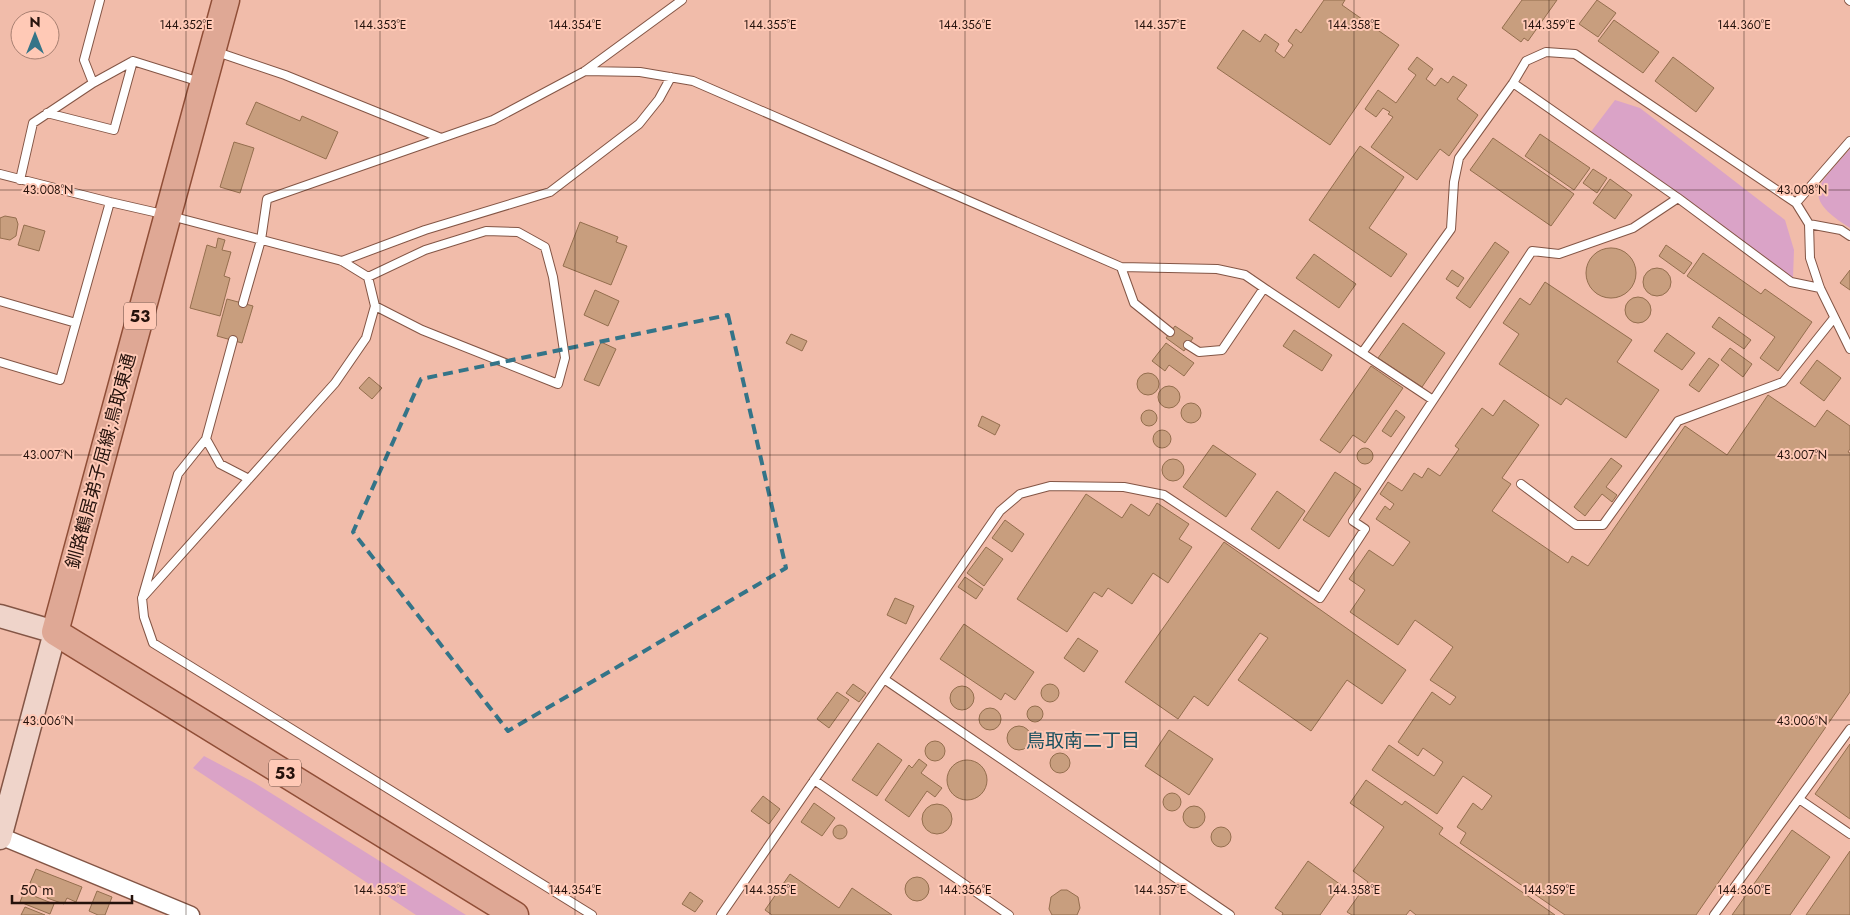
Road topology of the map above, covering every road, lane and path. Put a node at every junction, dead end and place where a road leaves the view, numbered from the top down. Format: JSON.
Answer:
{"nodes":[{"id":1,"x":100,"y":0,"type":"edge"},
{"id":2,"x":226,"y":0,"type":"edge"},
{"id":3,"x":682,"y":0,"type":"edge"},
{"id":4,"x":213,"y":50,"type":"junction"},
{"id":5,"x":133,"y":61,"type":"junction"},
{"id":6,"x":584,"y":71,"type":"junction"},
{"id":7,"x":671,"y":77,"type":"junction"},
{"id":8,"x":93,"y":83,"type":"junction"},
{"id":9,"x":204,"y":83,"type":"junction"},
{"id":10,"x":1513,"y":83,"type":"junction"},
{"id":11,"x":47,"y":113,"type":"junction"},
{"id":12,"x":441,"y":138,"type":"junction"},
{"id":13,"x":1850,"y":141,"type":"edge"},
{"id":14,"x":0,"y":174,"type":"edge"},
{"id":15,"x":20,"y":180,"type":"junction"},
{"id":16,"x":1678,"y":198,"type":"junction"},
{"id":17,"x":110,"y":202,"type":"junction"},
{"id":18,"x":1796,"y":203,"type":"junction"},
{"id":19,"x":167,"y":215,"type":"junction"},
{"id":20,"x":1809,"y":224,"type":"junction"},
{"id":21,"x":1850,"y":236,"type":"edge"},
{"id":22,"x":261,"y":240,"type":"junction"},
{"id":23,"x":342,"y":261,"type":"junction"},
{"id":24,"x":1121,"y":267,"type":"junction"},
{"id":25,"x":368,"y":277,"type":"junction"},
{"id":26,"x":1264,"y":288,"type":"junction"},
{"id":27,"x":1820,"y":288,"type":"junction"},
{"id":28,"x":0,"y":301,"type":"edge"},
{"id":29,"x":243,"y":303,"type":"dead end"},
{"id":30,"x":375,"y":306,"type":"junction"},
{"id":31,"x":1834,"y":318,"type":"junction"},
{"id":32,"x":76,"y":323,"type":"junction"},
{"id":33,"x":1170,"y":332,"type":"dead end"},
{"id":34,"x":233,"y":340,"type":"dead end"},
{"id":35,"x":1188,"y":345,"type":"dead end"},
{"id":36,"x":1850,"y":349,"type":"edge"},
{"id":37,"x":1362,"y":353,"type":"junction"},
{"id":38,"x":0,"y":362,"type":"edge"},
{"id":39,"x":1433,"y":400,"type":"junction"},
{"id":40,"x":206,"y":439,"type":"junction"},
{"id":41,"x":249,"y":479,"type":"junction"},
{"id":42,"x":1521,"y":484,"type":"dead end"},
{"id":43,"x":142,"y":598,"type":"junction"},
{"id":44,"x":0,"y":616,"type":"edge"},
{"id":45,"x":55,"y":632,"type":"junction"},
{"id":46,"x":884,"y":678,"type":"junction"},
{"id":47,"x":1850,"y":729,"type":"edge"},
{"id":48,"x":814,"y":780,"type":"junction"},
{"id":49,"x":1799,"y":799,"type":"junction"},
{"id":50,"x":1850,"y":834,"type":"edge"},
{"id":51,"x":0,"y":837,"type":"edge"},
{"id":52,"x":191,"y":915,"type":"edge"},
{"id":53,"x":515,"y":915,"type":"edge"},
{"id":54,"x":592,"y":915,"type":"edge"},
{"id":55,"x":721,"y":915,"type":"edge"},
{"id":56,"x":1009,"y":915,"type":"edge"},
{"id":57,"x":1230,"y":915,"type":"edge"},
{"id":58,"x":1714,"y":915,"type":"edge"}],
"edges":[{"from":1,"to":8,"type":"lane"},
{"from":2,"to":4,"type":"main road","name":"釧路鶴居弟子屈線;鳥取東通","number":"53"},
{"from":3,"to":6,"type":"lane"},
{"from":4,"to":9,"type":"main road","name":"釧路鶴居弟子屈線;鳥取東通","number":"53"},
{"from":4,"to":12,"type":"lane"},
{"from":5,"to":8,"type":"lane"},
{"from":5,"to":9,"type":"lane"},
{"from":5,"to":11,"type":"lane"},
{"from":6,"to":7,"type":"lane"},
{"from":6,"to":12,"type":"lane"},
{"from":7,"to":23,"type":"lane"},
{"from":7,"to":24,"type":"lane"},
{"from":8,"to":11,"type":"lane"},
{"from":9,"to":19,"type":"main road","name":"釧路鶴居弟子屈線;鳥取東通","number":"53"},
{"from":10,"to":16,"type":"lane"},
{"from":10,"to":18,"type":"lane"},
{"from":10,"to":37,"type":"lane"},
{"from":11,"to":15,"type":"lane"},
{"from":12,"to":22,"type":"lane"},
{"from":13,"to":18,"type":"lane"},
{"from":14,"to":15,"type":"lane"},
{"from":15,"to":17,"type":"lane"},
{"from":16,"to":27,"type":"lane"},
{"from":16,"to":39,"type":"lane"},
{"from":17,"to":19,"type":"lane"},
{"from":17,"to":32,"type":"lane"},
{"from":18,"to":20,"type":"lane"},
{"from":19,"to":22,"type":"lane"},
{"from":19,"to":45,"type":"main road","name":"釧路鶴居弟子屈線;鳥取東通","number":"53"},
{"from":20,"to":21,"type":"lane"},
{"from":20,"to":27,"type":"lane"},
{"from":22,"to":23,"type":"lane"},
{"from":22,"to":29,"type":"lane"},
{"from":23,"to":25,"type":"lane"},
{"from":24,"to":26,"type":"lane"},
{"from":24,"to":33,"type":"lane"},
{"from":25,"to":30,"type":"lane"},
{"from":25,"to":30,"type":"lane"},
{"from":26,"to":35,"type":"lane"},
{"from":26,"to":37,"type":"lane"},
{"from":27,"to":31,"type":"lane"},
{"from":28,"to":32,"type":"lane"},
{"from":30,"to":41,"type":"lane"},
{"from":31,"to":36,"type":"lane"},
{"from":31,"to":42,"type":"lane"},
{"from":32,"to":38,"type":"lane"},
{"from":34,"to":40,"type":"lane"},
{"from":37,"to":39,"type":"lane"},
{"from":39,"to":46,"type":"lane"},
{"from":40,"to":41,"type":"lane"},
{"from":40,"to":43,"type":"lane"},
{"from":41,"to":43,"type":"lane"},
{"from":43,"to":54,"type":"lane"},
{"from":44,"to":45,"type":"main road"},
{"from":45,"to":51,"type":"main road"},
{"from":45,"to":53,"type":"main road","number":"53"},
{"from":46,"to":48,"type":"lane"},
{"from":46,"to":57,"type":"lane"},
{"from":47,"to":49,"type":"lane"},
{"from":48,"to":55,"type":"lane"},
{"from":48,"to":56,"type":"lane"},
{"from":49,"to":50,"type":"lane"},
{"from":49,"to":58,"type":"lane"},
{"from":51,"to":52,"type":"street"}]}
